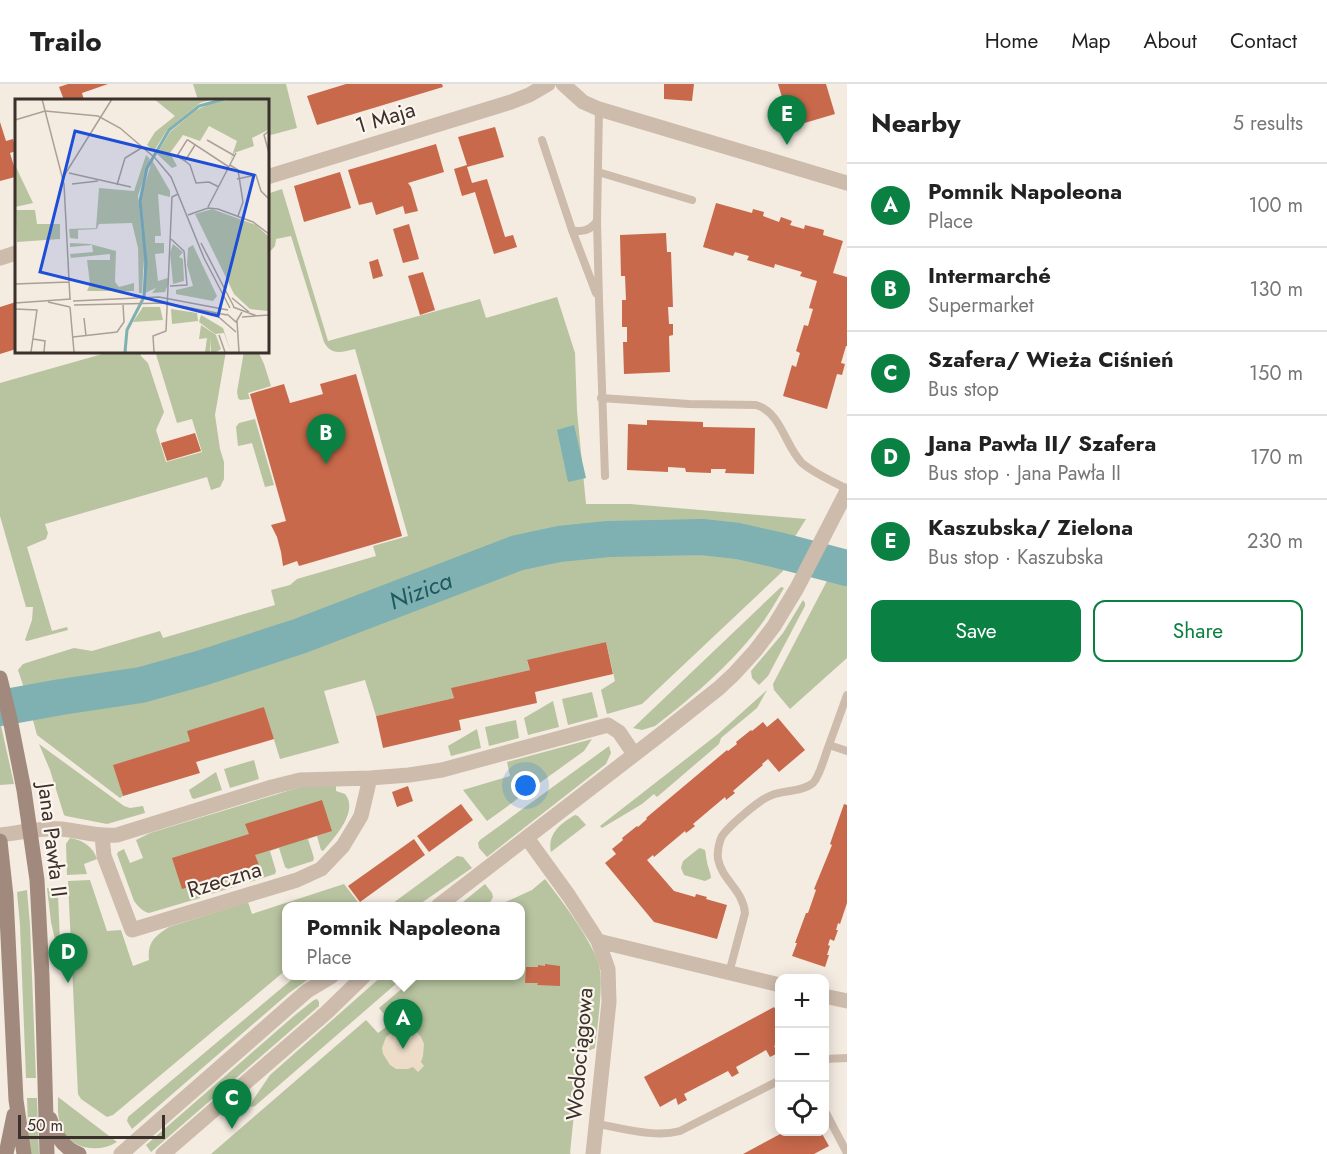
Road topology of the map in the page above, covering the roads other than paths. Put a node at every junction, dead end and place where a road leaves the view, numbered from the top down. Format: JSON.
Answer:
{"nodes":[{"id":1,"x":548,"y":84,"type":"edge"},
{"id":2,"x":563,"y":84,"type":"edge"},
{"id":3,"x":599,"y":109,"type":"junction"},
{"id":4,"x":542,"y":140,"type":"dead end"},
{"id":5,"x":598,"y":171,"type":"junction"},
{"id":6,"x":268,"y":177,"type":"edge"},
{"id":7,"x":847,"y":183,"type":"edge"},
{"id":8,"x":692,"y":200,"type":"dead end"},
{"id":9,"x":597,"y":220,"type":"junction"},
{"id":10,"x":572,"y":230,"type":"junction"},
{"id":11,"x":15,"y":253,"type":"edge"},
{"id":12,"x":0,"y":258,"type":"edge"},
{"id":13,"x":599,"y":300,"type":"junction"},
{"id":14,"x":601,"y":398,"type":"junction"},
{"id":15,"x":605,"y":476,"type":"dead end"},
{"id":16,"x":847,"y":490,"type":"edge"},
{"id":17,"x":2,"y":685,"type":"edge"},
{"id":18,"x":847,"y":695,"type":"edge"},
{"id":19,"x":829,"y":745,"type":"junction"},
{"id":20,"x":847,"y":750,"type":"edge"},
{"id":21,"x":634,"y":754,"type":"junction"},
{"id":22,"x":370,"y":778,"type":"junction"},
{"id":23,"x":30,"y":831,"type":"junction"},
{"id":24,"x":0,"y":835,"type":"edge"},
{"id":25,"x":102,"y":836,"type":"junction"},
{"id":26,"x":527,"y":838,"type":"junction"},
{"id":27,"x":0,"y":841,"type":"edge"},
{"id":28,"x":443,"y":902,"type":"edge"},
{"id":29,"x":598,"y":941,"type":"junction"},
{"id":30,"x":729,"y":973,"type":"junction"},
{"id":31,"x":324,"y":980,"type":"edge"},
{"id":32,"x":359,"y":980,"type":"edge"},
{"id":33,"x":775,"y":984,"type":"edge"},
{"id":34,"x":829,"y":997,"type":"edge"},
{"id":35,"x":847,"y":1001,"type":"edge"},
{"id":36,"x":847,"y":1058,"type":"edge"},
{"id":37,"x":829,"y":1059,"type":"edge"},
{"id":38,"x":776,"y":1082,"type":"edge"},
{"id":39,"x":16,"y":1100,"type":"junction"},
{"id":40,"x":46,"y":1106,"type":"junction"},
{"id":41,"x":829,"y":1117,"type":"edge"},
{"id":42,"x":597,"y":1124,"type":"junction"},
{"id":43,"x":847,"y":1153,"type":"edge"},
{"id":44,"x":6,"y":1154,"type":"edge"},
{"id":45,"x":24,"y":1154,"type":"edge"},
{"id":46,"x":47,"y":1154,"type":"edge"},
{"id":47,"x":79,"y":1154,"type":"edge"},
{"id":48,"x":121,"y":1154,"type":"edge"},
{"id":49,"x":163,"y":1154,"type":"edge"},
{"id":50,"x":593,"y":1154,"type":"edge"}],
"edges":[{"from":1,"to":6,"type":"street","name":"1 Maja"},
{"from":2,"to":3,"type":"street"},
{"from":3,"to":5,"type":"lane"},
{"from":3,"to":7,"type":"street"},
{"from":4,"to":10,"type":"lane"},
{"from":5,"to":8,"type":"lane"},
{"from":5,"to":9,"type":"lane"},
{"from":9,"to":10,"type":"lane"},
{"from":9,"to":13,"type":"lane"},
{"from":10,"to":13,"type":"lane"},
{"from":11,"to":12,"type":"street"},
{"from":13,"to":14,"type":"lane"},
{"from":14,"to":15,"type":"lane"},
{"from":14,"to":16,"type":"lane"},
{"from":16,"to":21,"type":"street"},
{"from":17,"to":23,"type":"street","name":"Jana Pawła II"},
{"from":18,"to":19,"type":"lane"},
{"from":19,"to":20,"type":"lane"},
{"from":19,"to":30,"type":"lane"},
{"from":21,"to":22,"type":"street"},
{"from":21,"to":26,"type":"street"},
{"from":22,"to":25,"type":"street"},
{"from":22,"to":25,"type":"street","name":"Rzeczna"},
{"from":23,"to":24,"type":"street"},
{"from":23,"to":25,"type":"street"},
{"from":23,"to":40,"type":"street","name":"Jana Pawła II"},
{"from":26,"to":28,"type":"street"},
{"from":26,"to":29,"type":"street","name":"Wodociągowa"},
{"from":27,"to":39,"type":"street"},
{"from":29,"to":30,"type":"street"},
{"from":29,"to":42,"type":"street","name":"Wodociągowa"},
{"from":30,"to":33,"type":"street"},
{"from":31,"to":48,"type":"street"},
{"from":32,"to":49,"type":"street"},
{"from":34,"to":35,"type":"street"},
{"from":36,"to":37,"type":"lane"},
{"from":38,"to":42,"type":"lane"},
{"from":39,"to":44,"type":"street"},
{"from":39,"to":45,"type":"street"},
{"from":40,"to":46,"type":"street","name":"Jana Pawła II"},
{"from":40,"to":47,"type":"street"},
{"from":41,"to":43,"type":"lane"},
{"from":42,"to":50,"type":"street","name":"Wodociągowa"}]}
